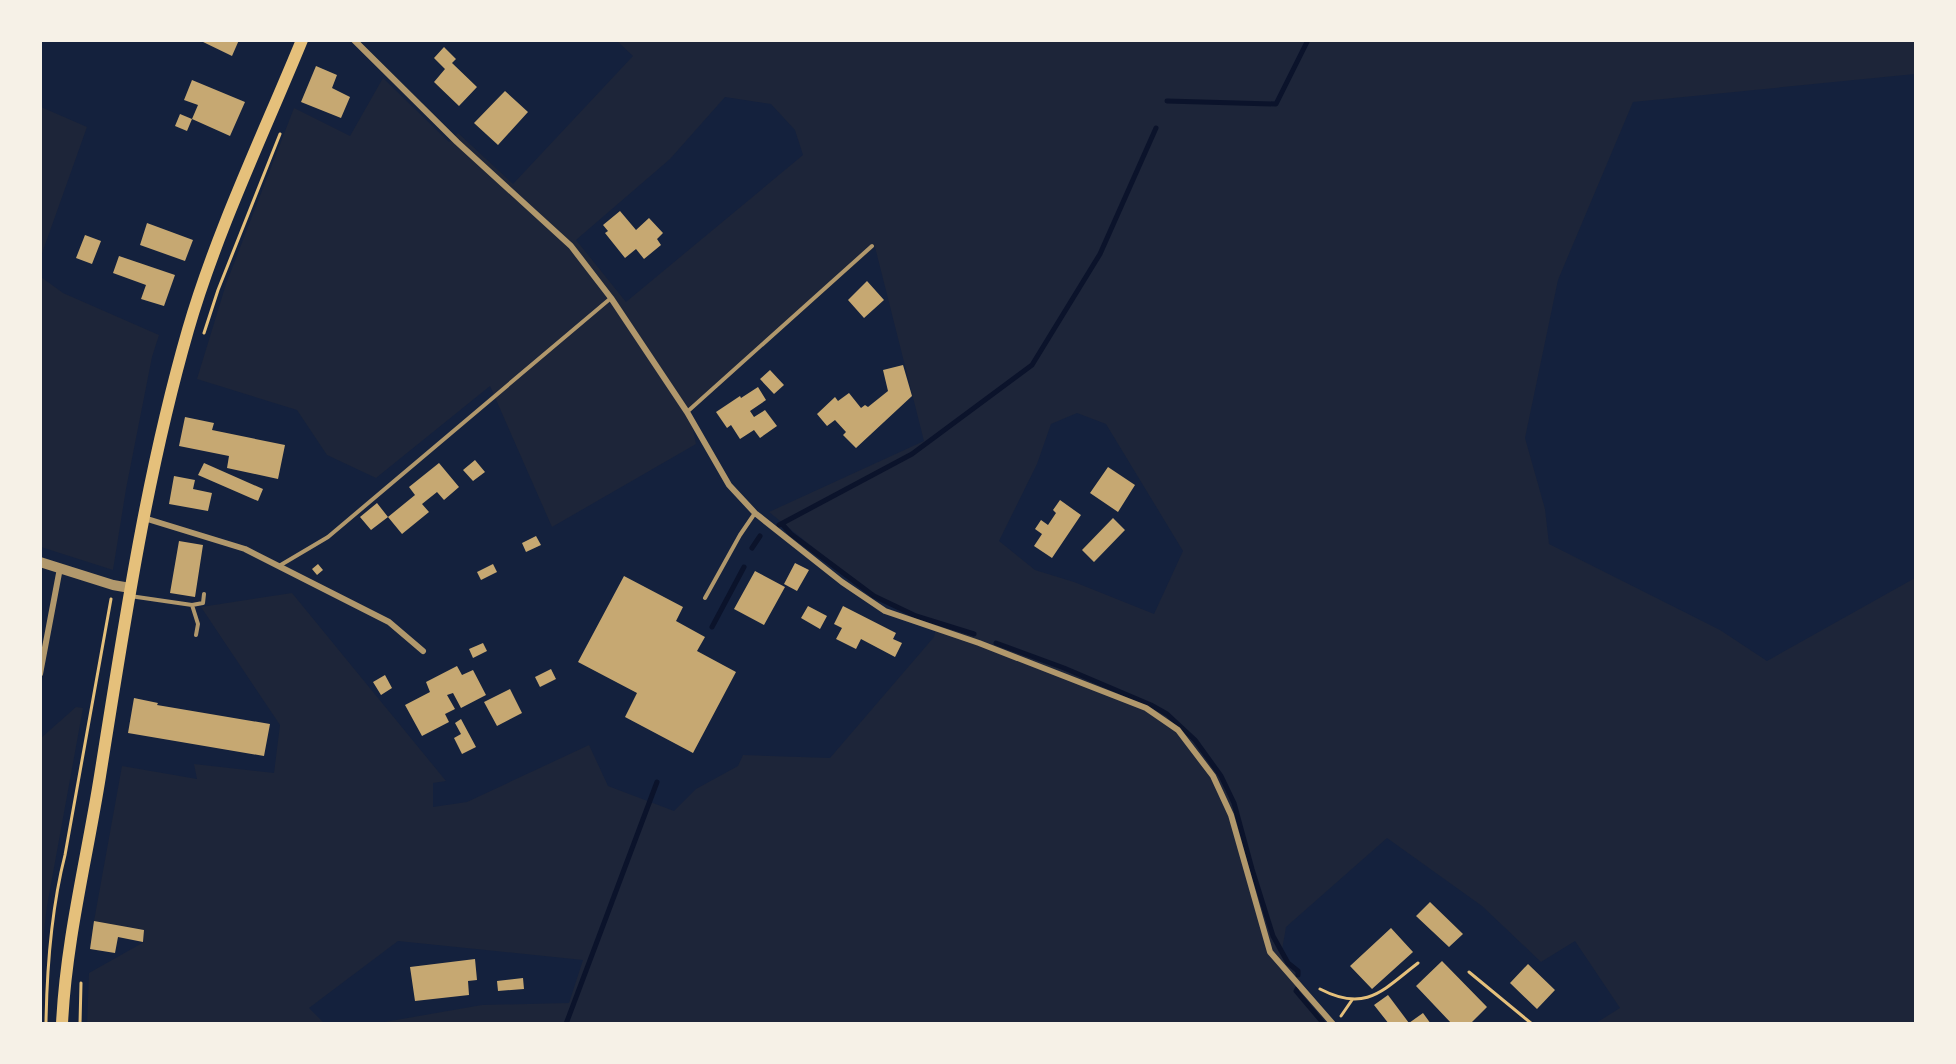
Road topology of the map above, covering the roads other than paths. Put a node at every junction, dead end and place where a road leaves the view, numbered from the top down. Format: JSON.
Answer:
{"nodes":[{"id":1,"x":302,"y":40,"type":"edge"},
{"id":2,"x":354,"y":40,"type":"edge"},
{"id":3,"x":872,"y":246,"type":"dead end"},
{"id":4,"x":610,"y":298,"type":"junction"},
{"id":5,"x":687,"y":412,"type":"junction"},
{"id":6,"x":755,"y":513,"type":"junction"},
{"id":7,"x":142,"y":518,"type":"junction"},
{"id":8,"x":40,"y":562,"type":"edge"},
{"id":9,"x":279,"y":567,"type":"junction"},
{"id":10,"x":60,"y":568,"type":"junction"},
{"id":11,"x":130,"y":592,"type":"junction"},
{"id":12,"x":204,"y":594,"type":"dead end"},
{"id":13,"x":705,"y":598,"type":"dead end"},
{"id":14,"x":192,"y":605,"type":"junction"},
{"id":15,"x":196,"y":636,"type":"dead end"},
{"id":16,"x":423,"y":651,"type":"dead end"},
{"id":17,"x":40,"y":674,"type":"edge"},
{"id":18,"x":62,"y":1023,"type":"edge"},
{"id":19,"x":1335,"y":1023,"type":"edge"}],
"edges":[{"from":1,"to":7,"type":"main road"},
{"from":2,"to":4,"type":"street"},
{"from":3,"to":5,"type":"lane"},
{"from":4,"to":5,"type":"street"},
{"from":4,"to":9,"type":"lane"},
{"from":5,"to":6,"type":"street"},
{"from":6,"to":13,"type":"lane"},
{"from":6,"to":19,"type":"street"},
{"from":7,"to":9,"type":"street"},
{"from":7,"to":11,"type":"main road"},
{"from":8,"to":10,"type":"street"},
{"from":9,"to":16,"type":"street"},
{"from":10,"to":11,"type":"street"},
{"from":10,"to":17,"type":"street"},
{"from":11,"to":14,"type":"lane"},
{"from":11,"to":18,"type":"main road"},
{"from":12,"to":14,"type":"lane"},
{"from":14,"to":15,"type":"lane"}]}
